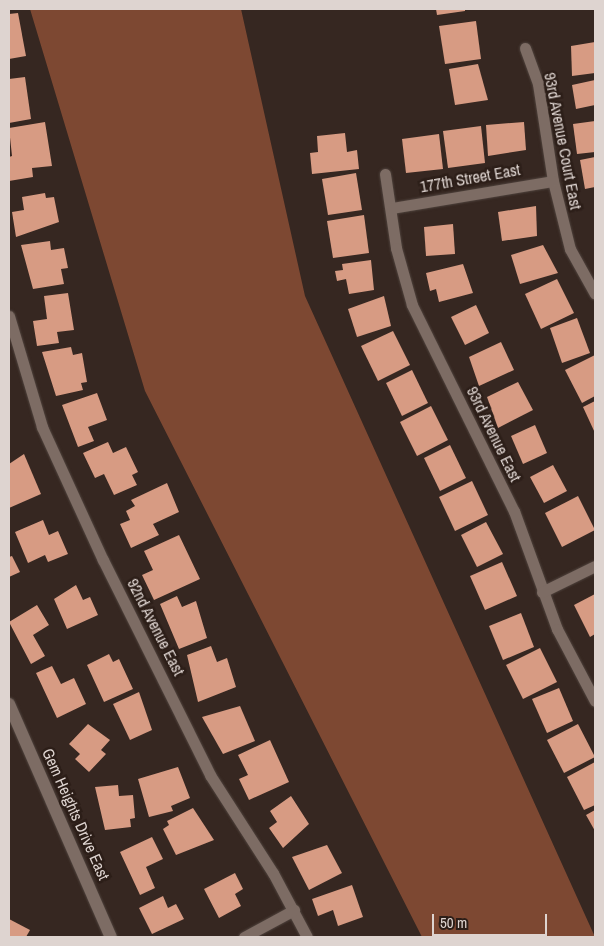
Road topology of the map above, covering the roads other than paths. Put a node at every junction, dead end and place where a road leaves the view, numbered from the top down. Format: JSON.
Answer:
{"nodes":[{"id":1,"x":525,"y":48,"type":"dead end"},
{"id":2,"x":385,"y":174,"type":"dead end"},
{"id":3,"x":553,"y":181,"type":"junction"},
{"id":4,"x":392,"y":208,"type":"junction"},
{"id":5,"x":595,"y":294,"type":"edge"},
{"id":6,"x":9,"y":316,"type":"edge"},
{"id":7,"x":595,"y":566,"type":"edge"},
{"id":8,"x":542,"y":592,"type":"junction"},
{"id":9,"x":595,"y":701,"type":"edge"},
{"id":10,"x":11,"y":712,"type":"edge"},
{"id":11,"x":294,"y":910,"type":"junction"},
{"id":12,"x":111,"y":937,"type":"edge"},
{"id":13,"x":244,"y":937,"type":"edge"},
{"id":14,"x":306,"y":937,"type":"edge"}],
"edges":[{"from":1,"to":3,"type":"street","name":"93rd Avenue Court East"},
{"from":2,"to":4,"type":"street","name":"93rd Avenue East"},
{"from":3,"to":4,"type":"street","name":"177th Street East"},
{"from":3,"to":5,"type":"street","name":"93rd Avenue Court East"},
{"from":4,"to":8,"type":"street","name":"93rd Avenue East"},
{"from":6,"to":11,"type":"street","name":"92nd Avenue East"},
{"from":7,"to":8,"type":"street"},
{"from":8,"to":9,"type":"street","name":"93rd Avenue East"},
{"from":10,"to":12,"type":"street","name":"Gem Heights Drive East"},
{"from":11,"to":13,"type":"street"},
{"from":11,"to":14,"type":"street","name":"92nd Avenue East"}]}
